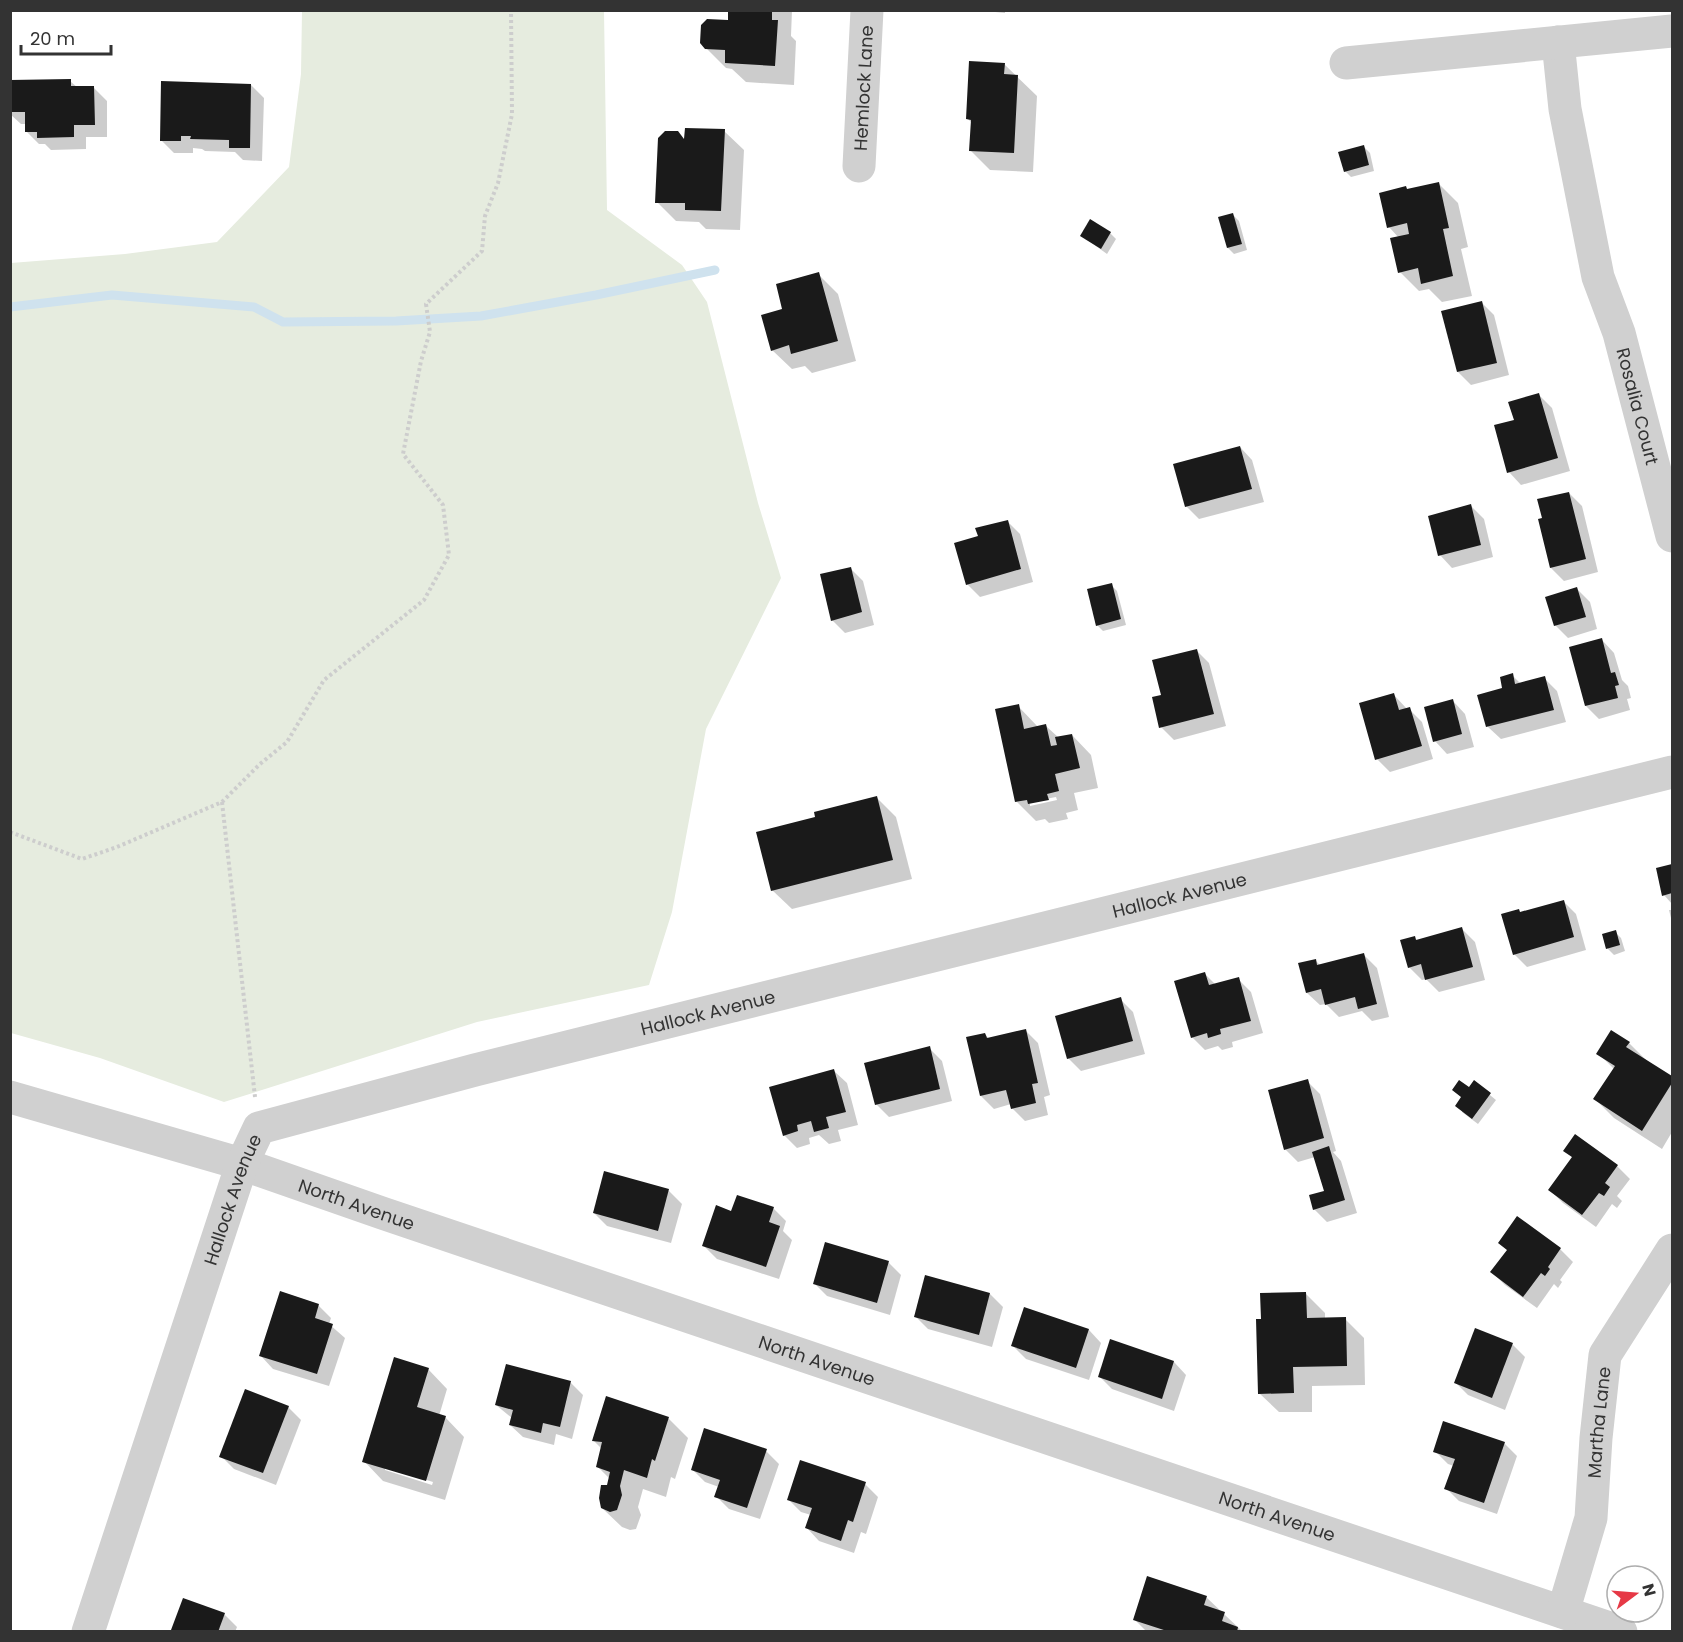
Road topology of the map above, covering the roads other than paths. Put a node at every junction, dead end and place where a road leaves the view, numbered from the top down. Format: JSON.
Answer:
{"nodes":[{"id":1,"x":867,"y":10,"type":"edge"},
{"id":2,"x":1672,"y":31,"type":"edge"},
{"id":3,"x":1558,"y":42,"type":"junction"},
{"id":4,"x":1346,"y":63,"type":"dead end"},
{"id":5,"x":859,"y":166,"type":"dead end"},
{"id":6,"x":1672,"y":536,"type":"edge"},
{"id":7,"x":1672,"y":772,"type":"edge"},
{"id":8,"x":10,"y":1097,"type":"edge"},
{"id":9,"x":242,"y":1164,"type":"junction"},
{"id":10,"x":1672,"y":1250,"type":"edge"},
{"id":11,"x":1563,"y":1612,"type":"junction"},
{"id":12,"x":88,"y":1632,"type":"edge"},
{"id":13,"x":1621,"y":1632,"type":"edge"}],
"edges":[{"from":1,"to":5,"type":"street","name":"Hemlock Lane"},
{"from":2,"to":3,"type":"street"},
{"from":3,"to":4,"type":"street"},
{"from":3,"to":6,"type":"street","name":"Rosalia Court"},
{"from":7,"to":9,"type":"street","name":"Hallock Avenue"},
{"from":8,"to":9,"type":"street","name":"North Avenue"},
{"from":9,"to":11,"type":"street","name":"North Avenue"},
{"from":9,"to":12,"type":"street","name":"Hallock Avenue"},
{"from":10,"to":11,"type":"street","name":"Martha Lane"},
{"from":11,"to":13,"type":"street","name":"North Avenue"}]}
